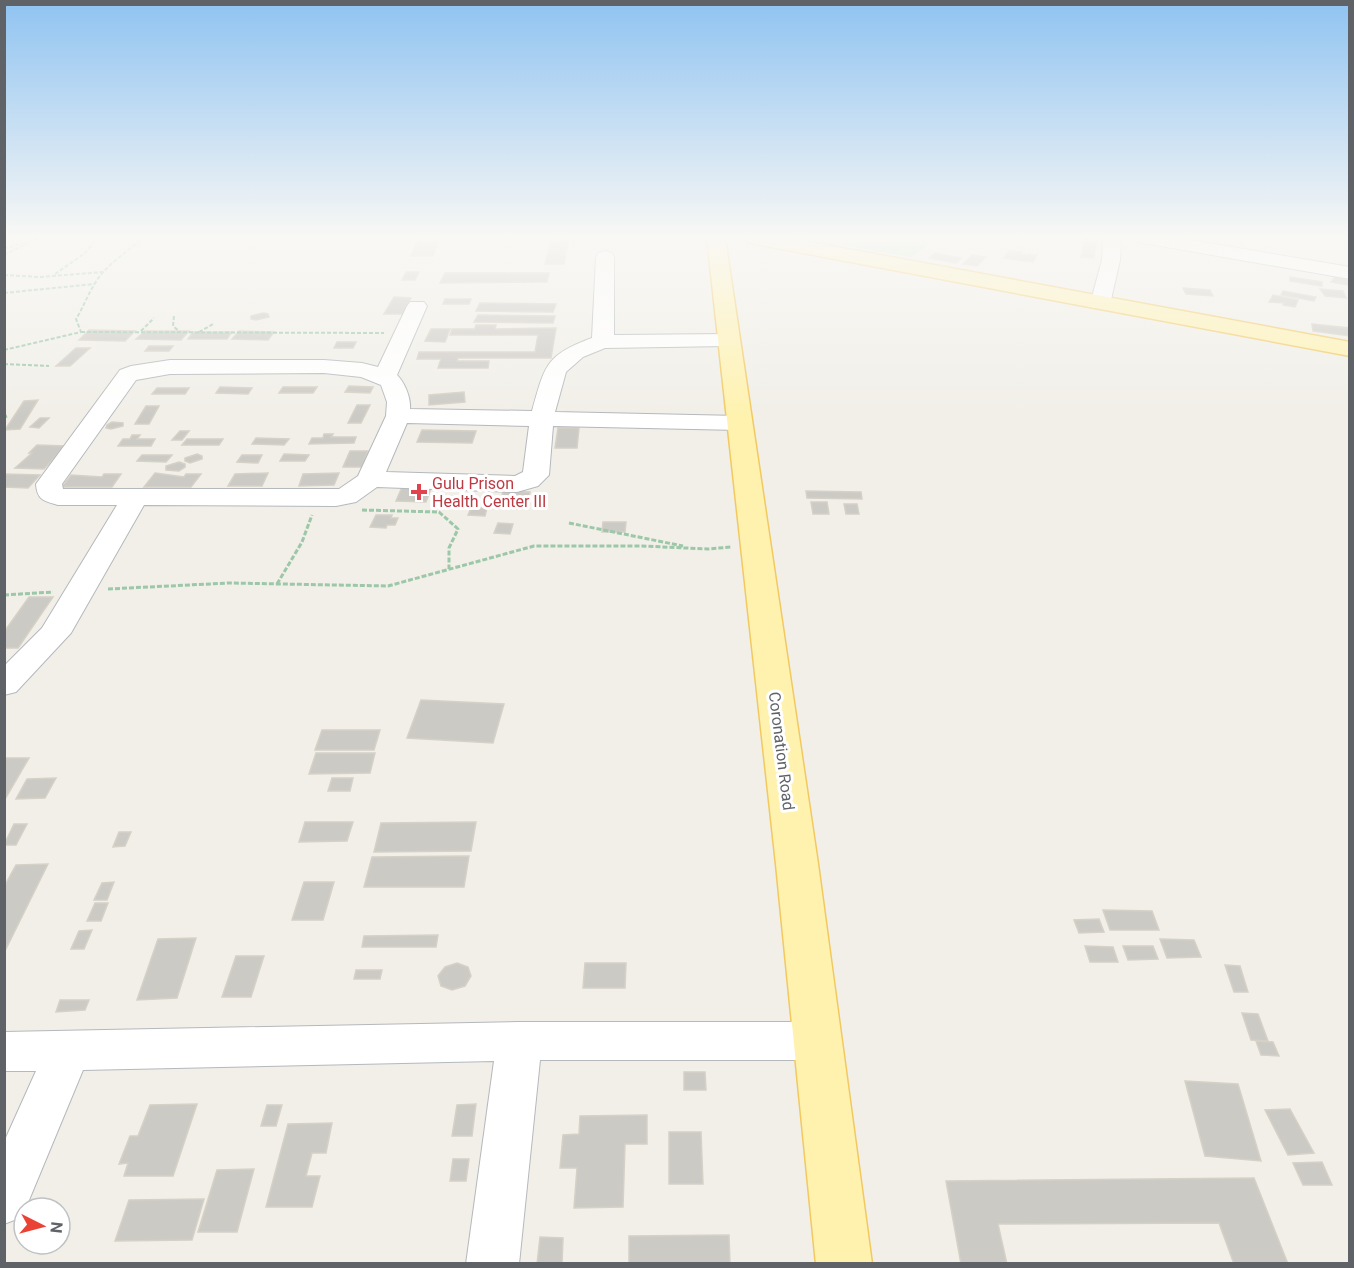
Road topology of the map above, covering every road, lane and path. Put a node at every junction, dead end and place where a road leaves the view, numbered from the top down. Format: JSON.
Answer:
{"nodes":[{"id":1,"x":89,"y":297,"type":"edge"},
{"id":2,"x":604,"y":297,"type":"edge"},
{"id":3,"x":723,"y":297,"type":"edge"},
{"id":4,"x":1064,"y":297,"type":"edge"},
{"id":5,"x":1102,"y":297,"type":"edge"},
{"id":6,"x":1100,"y":304,"type":"junction"},
{"id":7,"x":417,"y":306,"type":"dead end"},
{"id":8,"x":174,"y":316,"type":"dead end"},
{"id":9,"x":154,"y":318,"type":"dead end"},
{"id":10,"x":213,"y":324,"type":"dead end"},
{"id":11,"x":81,"y":332,"type":"junction"},
{"id":12,"x":140,"y":332,"type":"junction"},
{"id":13,"x":181,"y":333,"type":"junction"},
{"id":14,"x":197,"y":333,"type":"junction"},
{"id":15,"x":403,"y":333,"type":"junction"},
{"id":16,"x":728,"y":340,"type":"junction"},
{"id":17,"x":603,"y":342,"type":"junction"},
{"id":18,"x":4,"y":350,"type":"edge"},
{"id":19,"x":1350,"y":350,"type":"edge"},
{"id":20,"x":4,"y":364,"type":"edge"},
{"id":21,"x":49,"y":366,"type":"dead end"},
{"id":22,"x":385,"y":377,"type":"junction"},
{"id":23,"x":398,"y":416,"type":"junction"},
{"id":24,"x":542,"y":417,"type":"junction"},
{"id":25,"x":740,"y":423,"type":"junction"},
{"id":26,"x":370,"y":479,"type":"junction"},
{"id":27,"x":347,"y":496,"type":"junction"},
{"id":28,"x":134,"y":499,"type":"junction"},
{"id":29,"x":315,"y":499,"type":"junction"},
{"id":30,"x":569,"y":523,"type":"dead end"},
{"id":31,"x":755,"y":545,"type":"junction"},
{"id":32,"x":708,"y":549,"type":"junction"},
{"id":33,"x":449,"y":569,"type":"junction"},
{"id":34,"x":277,"y":584,"type":"junction"},
{"id":35,"x":80,"y":591,"type":"junction"},
{"id":36,"x":4,"y":595,"type":"edge"},
{"id":37,"x":4,"y":685,"type":"edge"},
{"id":38,"x":519,"y":1041,"type":"junction"},
{"id":39,"x":816,"y":1041,"type":"junction"},
{"id":40,"x":68,"y":1050,"type":"junction"},
{"id":41,"x":4,"y":1052,"type":"edge"},
{"id":42,"x":4,"y":1200,"type":"edge"},
{"id":43,"x":492,"y":1263,"type":"edge"},
{"id":44,"x":844,"y":1263,"type":"edge"}],
"edges":[{"from":1,"to":11,"type":"path"},
{"from":2,"to":17,"type":"street"},
{"from":3,"to":16,"type":"main road","name":"Coronation Road"},
{"from":4,"to":6,"type":"main road"},
{"from":5,"to":6,"type":"street"},
{"from":6,"to":19,"type":"main road"},
{"from":7,"to":15,"type":"street"},
{"from":8,"to":13,"type":"path"},
{"from":9,"to":12,"type":"path"},
{"from":10,"to":14,"type":"path"},
{"from":11,"to":12,"type":"path"},
{"from":11,"to":18,"type":"path"},
{"from":12,"to":13,"type":"path"},
{"from":13,"to":14,"type":"path"},
{"from":14,"to":15,"type":"path"},
{"from":15,"to":22,"type":"street"},
{"from":16,"to":17,"type":"street"},
{"from":16,"to":25,"type":"main road","name":"Coronation Road"},
{"from":17,"to":24,"type":"street"},
{"from":20,"to":21,"type":"path"},
{"from":22,"to":23,"type":"street"},
{"from":22,"to":28,"type":"street"},
{"from":23,"to":24,"type":"street"},
{"from":23,"to":26,"type":"street"},
{"from":24,"to":25,"type":"street"},
{"from":24,"to":26,"type":"street"},
{"from":25,"to":31,"type":"main road","name":"Coronation Road"},
{"from":26,"to":27,"type":"street"},
{"from":27,"to":29,"type":"street"},
{"from":27,"to":33,"type":"path"},
{"from":28,"to":29,"type":"street"},
{"from":28,"to":35,"type":"street"},
{"from":29,"to":34,"type":"path"},
{"from":30,"to":32,"type":"path"},
{"from":31,"to":32,"type":"path"},
{"from":31,"to":39,"type":"main road","name":"Coronation Road"},
{"from":32,"to":33,"type":"path"},
{"from":33,"to":34,"type":"path"},
{"from":34,"to":35,"type":"path"},
{"from":35,"to":36,"type":"path"},
{"from":35,"to":37,"type":"street"},
{"from":38,"to":39,"type":"street"},
{"from":38,"to":40,"type":"street"},
{"from":38,"to":43,"type":"street"},
{"from":39,"to":44,"type":"main road","name":"Coronation Road"},
{"from":40,"to":41,"type":"street"},
{"from":40,"to":42,"type":"street"}]}
